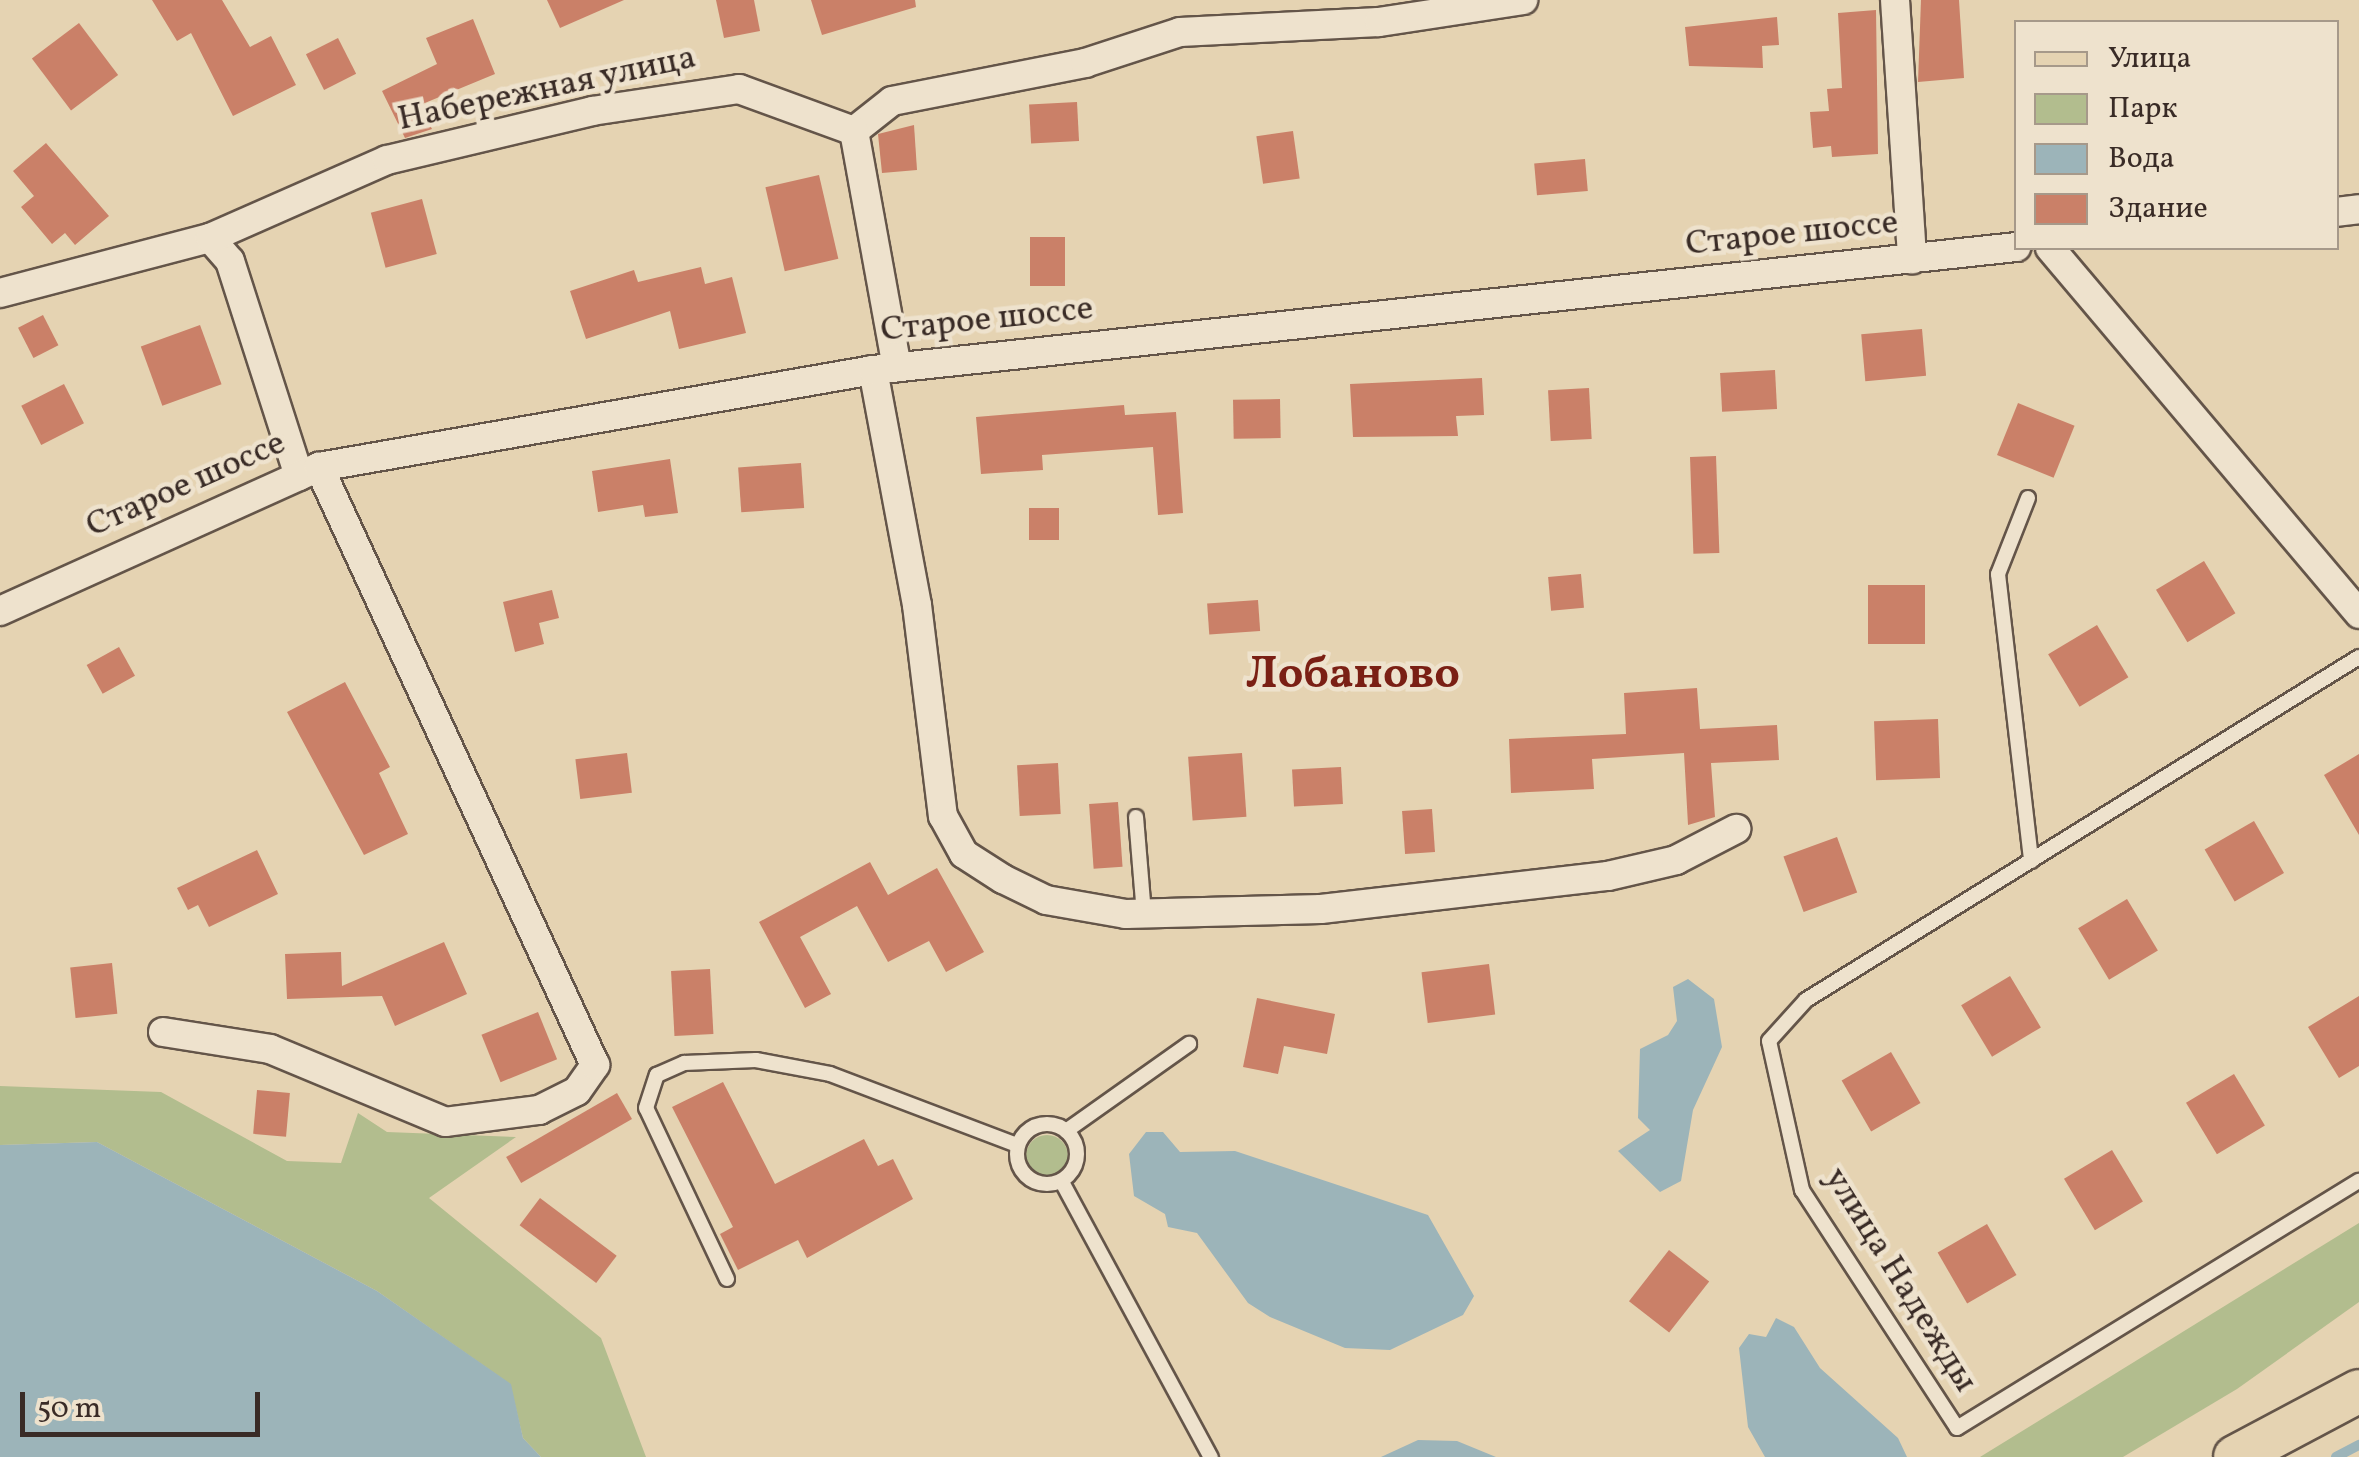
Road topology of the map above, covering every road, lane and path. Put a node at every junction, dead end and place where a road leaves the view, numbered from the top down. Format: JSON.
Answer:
{"nodes":[{"id":1,"x":1524,"y":0,"type":"edge"},
{"id":2,"x":1896,"y":0,"type":"edge"},
{"id":3,"x":854,"y":130,"type":"junction"},
{"id":4,"x":210,"y":238,"type":"junction"},
{"id":5,"x":2014,"y":247,"type":"edge"},
{"id":6,"x":2052,"y":250,"type":"edge"},
{"id":7,"x":1912,"y":259,"type":"junction"},
{"id":8,"x":0,"y":293,"type":"edge"},
{"id":9,"x":885,"y":368,"type":"junction"},
{"id":10,"x":309,"y":472,"type":"junction"},
{"id":11,"x":2028,"y":498,"type":"dead end"},
{"id":12,"x":0,"y":612,"type":"edge"},
{"id":13,"x":2359,"y":614,"type":"edge"},
{"id":14,"x":2359,"y":657,"type":"edge"},
{"id":15,"x":1136,"y":816,"type":"dead end"},
{"id":16,"x":1736,"y":829,"type":"dead end"},
{"id":17,"x":2031,"y":861,"type":"junction"},
{"id":18,"x":1144,"y":914,"type":"junction"},
{"id":19,"x":163,"y":1032,"type":"dead end"},
{"id":20,"x":1190,"y":1044,"type":"dead end"},
{"id":21,"x":1066,"y":1130,"type":"junction"},
{"id":22,"x":1017,"y":1146,"type":"junction"},
{"id":23,"x":2359,"y":1181,"type":"edge"},
{"id":24,"x":1062,"y":1182,"type":"junction"},
{"id":25,"x":726,"y":1279,"type":"dead end"},
{"id":26,"x":2359,"y":1391,"type":"edge"},
{"id":27,"x":1211,"y":1457,"type":"edge"},
{"id":28,"x":2235,"y":1457,"type":"edge"}],
"edges":[{"from":1,"to":3,"type":"street"},
{"from":2,"to":7,"type":"street"},
{"from":3,"to":4,"type":"street","name":"Набережная улица"},
{"from":3,"to":9,"type":"street"},
{"from":4,"to":8,"type":"street","name":"Набережная улица"},
{"from":4,"to":10,"type":"street"},
{"from":5,"to":7,"type":"street","name":"Старое шоссе"},
{"from":6,"to":13,"type":"street"},
{"from":7,"to":9,"type":"street","name":"Старое шоссе"},
{"from":9,"to":10,"type":"street","name":"Старое шоссе"},
{"from":9,"to":18,"type":"street"},
{"from":10,"to":12,"type":"street","name":"Старое шоссе"},
{"from":10,"to":19,"type":"street"},
{"from":11,"to":17,"type":"lane"},
{"from":14,"to":17,"type":"lane","name":"улица Надежды"},
{"from":15,"to":18,"type":"lane"},
{"from":16,"to":18,"type":"street"},
{"from":17,"to":23,"type":"lane","name":"улица Надежды"},
{"from":20,"to":21,"type":"lane"},
{"from":21,"to":22,"type":"lane"},
{"from":21,"to":24,"type":"lane"},
{"from":22,"to":24,"type":"lane"},
{"from":22,"to":25,"type":"lane"},
{"from":24,"to":27,"type":"lane"},
{"from":26,"to":28,"type":"main road"}]}
